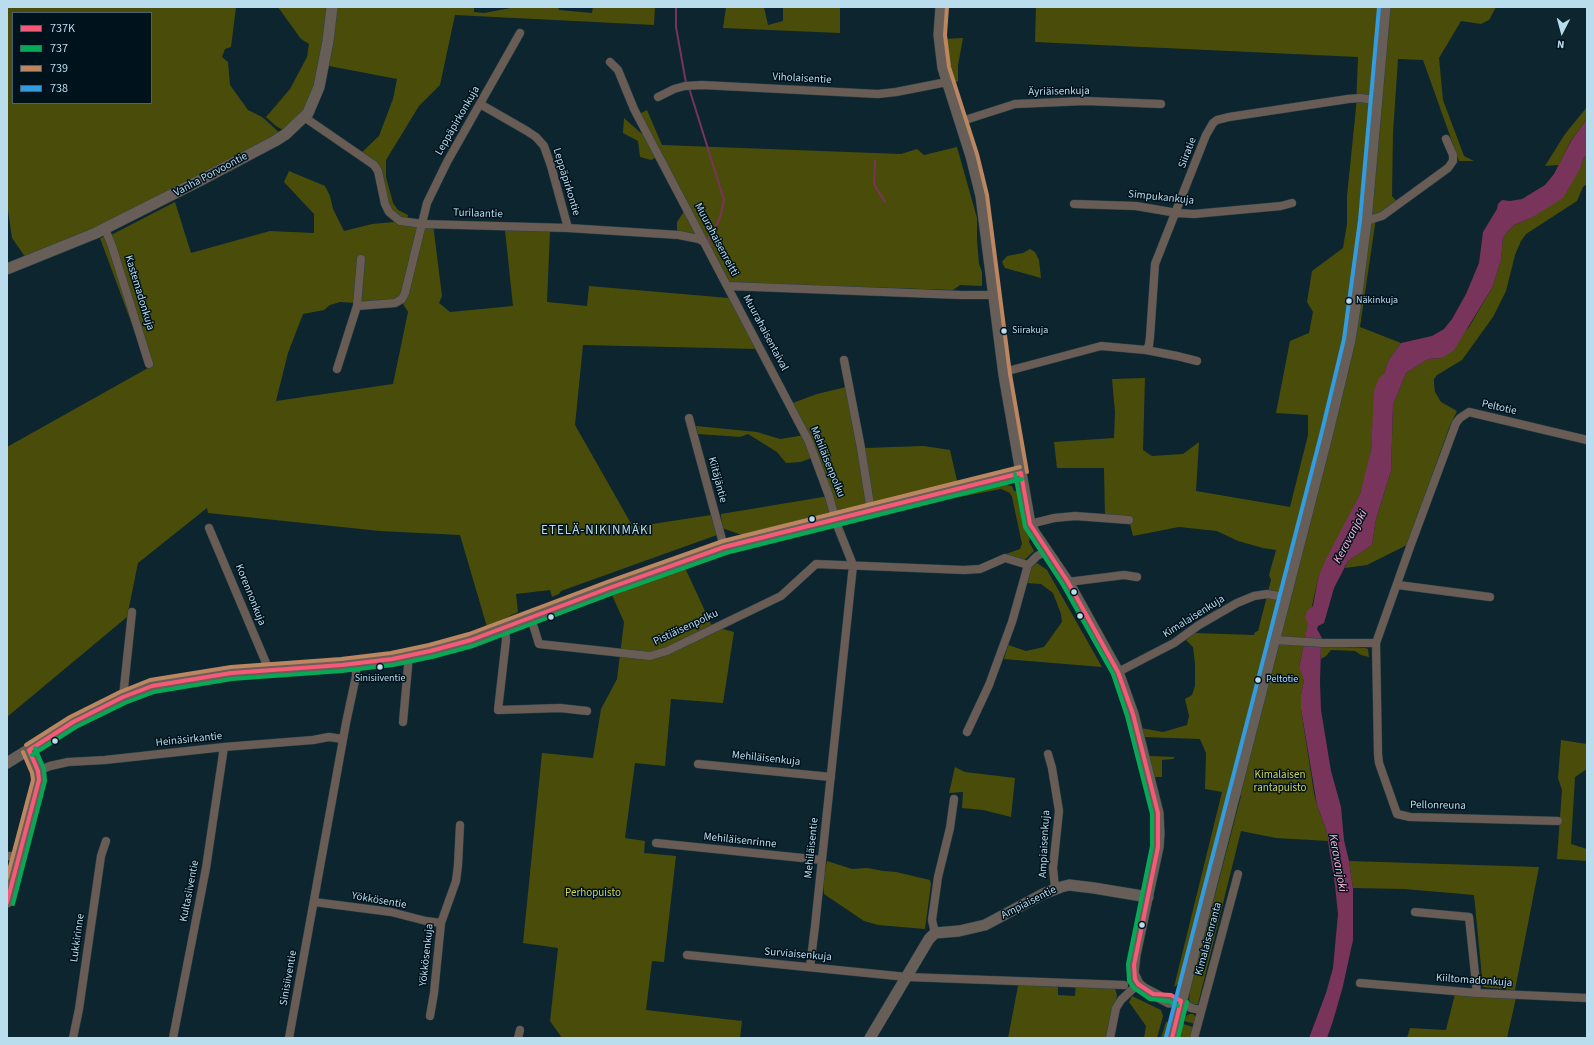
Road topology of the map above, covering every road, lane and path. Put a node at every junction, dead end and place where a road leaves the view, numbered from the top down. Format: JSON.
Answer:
{"nodes":[{"id":1,"x":332,"y":7,"type":"edge"},
{"id":2,"x":941,"y":7,"type":"edge"},
{"id":3,"x":1385,"y":7,"type":"edge"},
{"id":4,"x":520,"y":33,"type":"dead end"},
{"id":5,"x":610,"y":62,"type":"dead end"},
{"id":6,"x":947,"y":82,"type":"junction"},
{"id":7,"x":658,"y":97,"type":"dead end"},
{"id":8,"x":1376,"y":100,"type":"junction"},
{"id":9,"x":480,"y":104,"type":"junction"},
{"id":10,"x":1162,"y":104,"type":"dead end"},
{"id":11,"x":304,"y":117,"type":"junction"},
{"id":12,"x":960,"y":122,"type":"junction"},
{"id":13,"x":1446,"y":139,"type":"dead end"},
{"id":14,"x":1292,"y":203,"type":"dead end"},
{"id":15,"x":1074,"y":204,"type":"dead end"},
{"id":16,"x":1176,"y":213,"type":"junction"},
{"id":17,"x":1366,"y":221,"type":"junction"},
{"id":18,"x":423,"y":224,"type":"junction"},
{"id":19,"x":568,"y":228,"type":"junction"},
{"id":20,"x":105,"y":229,"type":"junction"},
{"id":21,"x":704,"y":242,"type":"junction"},
{"id":22,"x":361,"y":259,"type":"dead end"},
{"id":23,"x":7,"y":269,"type":"edge"},
{"id":24,"x":728,"y":286,"type":"junction"},
{"id":25,"x":995,"y":294,"type":"junction"},
{"id":26,"x":357,"y":306,"type":"junction"},
{"id":27,"x":1146,"y":350,"type":"junction"},
{"id":28,"x":844,"y":360,"type":"dead end"},
{"id":29,"x":1197,"y":361,"type":"dead end"},
{"id":30,"x":149,"y":364,"type":"dead end"},
{"id":31,"x":337,"y":369,"type":"dead end"},
{"id":32,"x":1004,"y":372,"type":"junction"},
{"id":33,"x":783,"y":391,"type":"joint"},
{"id":34,"x":689,"y":418,"type":"dead end"},
{"id":35,"x":1587,"y":440,"type":"edge"},
{"id":36,"x":1021,"y":473,"type":"junction"},
{"id":37,"x":871,"y":511,"type":"junction"},
{"id":38,"x":836,"y":520,"type":"junction"},
{"id":39,"x":1129,"y":520,"type":"dead end"},
{"id":40,"x":1030,"y":524,"type":"junction"},
{"id":41,"x":209,"y":528,"type":"dead end"},
{"id":42,"x":724,"y":547,"type":"junction"},
{"id":43,"x":1047,"y":551,"type":"junction"},
{"id":44,"x":1028,"y":564,"type":"junction"},
{"id":45,"x":853,"y":565,"type":"junction"},
{"id":46,"x":1137,"y":577,"type":"dead end"},
{"id":47,"x":1068,"y":582,"type":"junction"},
{"id":48,"x":1398,"y":585,"type":"junction"},
{"id":49,"x":1285,"y":597,"type":"junction"},
{"id":50,"x":1490,"y":597,"type":"dead end"},
{"id":51,"x":132,"y":612,"type":"dead end"},
{"id":52,"x":532,"y":618,"type":"junction"},
{"id":53,"x":505,"y":627,"type":"junction"},
{"id":54,"x":1275,"y":640,"type":"junction"},
{"id":55,"x":1376,"y":644,"type":"junction"},
{"id":56,"x":409,"y":655,"type":"junction"},
{"id":57,"x":356,"y":663,"type":"junction"},
{"id":58,"x":269,"y":670,"type":"junction"},
{"id":59,"x":1118,"y":672,"type":"junction"},
{"id":60,"x":123,"y":697,"type":"junction"},
{"id":61,"x":587,"y":712,"type":"dead end"},
{"id":62,"x":403,"y":722,"type":"dead end"},
{"id":63,"x":967,"y":732,"type":"dead end"},
{"id":64,"x":343,"y":739,"type":"junction"},
{"id":65,"x":224,"y":748,"type":"junction"},
{"id":66,"x":29,"y":750,"type":"junction"},
{"id":67,"x":1048,"y":754,"type":"dead end"},
{"id":68,"x":7,"y":763,"type":"edge"},
{"id":69,"x":698,"y":764,"type":"dead end"},
{"id":70,"x":38,"y":771,"type":"junction"},
{"id":71,"x":831,"y":777,"type":"junction"},
{"id":72,"x":954,"y":799,"type":"dead end"},
{"id":73,"x":1558,"y":821,"type":"dead end"},
{"id":74,"x":460,"y":825,"type":"dead end"},
{"id":75,"x":106,"y":841,"type":"dead end"},
{"id":76,"x":656,"y":844,"type":"dead end"},
{"id":77,"x":13,"y":856,"type":"edge"},
{"id":78,"x":822,"y":860,"type":"junction"},
{"id":79,"x":1238,"y":874,"type":"dead end"},
{"id":80,"x":1055,"y":888,"type":"junction"},
{"id":81,"x":1148,"y":897,"type":"junction"},
{"id":82,"x":7,"y":902,"type":"edge"},
{"id":83,"x":314,"y":902,"type":"junction"},
{"id":84,"x":1415,"y":912,"type":"dead end"},
{"id":85,"x":441,"y":923,"type":"junction"},
{"id":86,"x":935,"y":933,"type":"junction"},
{"id":87,"x":686,"y":955,"type":"dead end"},
{"id":88,"x":810,"y":967,"type":"junction"},
{"id":89,"x":907,"y":977,"type":"junction"},
{"id":90,"x":1360,"y":983,"type":"dead end"},
{"id":91,"x":1138,"y":984,"type":"junction"},
{"id":92,"x":1124,"y":985,"type":"dead end"},
{"id":93,"x":1477,"y":993,"type":"junction"},
{"id":94,"x":1587,"y":998,"type":"edge"},
{"id":95,"x":1181,"y":1001,"type":"junction"},
{"id":96,"x":1201,"y":1010,"type":"junction"},
{"id":97,"x":430,"y":1016,"type":"dead end"},
{"id":98,"x":73,"y":1038,"type":"edge"},
{"id":99,"x":173,"y":1038,"type":"edge"},
{"id":100,"x":289,"y":1038,"type":"edge"},
{"id":101,"x":870,"y":1038,"type":"edge"},
{"id":102,"x":1110,"y":1038,"type":"edge"},
{"id":103,"x":1172,"y":1038,"type":"edge"},
{"id":104,"x":1194,"y":1038,"type":"edge"}],
"edges":[{"from":1,"to":11,"type":"street","name":"Vanha Porvoontie"},
{"from":2,"to":6,"type":"street"},
{"from":3,"to":8,"type":"street"},
{"from":4,"to":9,"type":"street","name":"Leppäpirkonkuja"},
{"from":5,"to":21,"type":"street","name":"Muurahaisenreitti"},
{"from":6,"to":7,"type":"street","name":"Viholaisentie"},
{"from":6,"to":12,"type":"street"},
{"from":8,"to":16,"type":"street","name":"Siiratie"},
{"from":8,"to":17,"type":"street"},
{"from":9,"to":18,"type":"street","name":"Leppäpirkonkuja"},
{"from":9,"to":19,"type":"street","name":"Leppäpirkontie"},
{"from":10,"to":12,"type":"street","name":"Äyriäisenkuja"},
{"from":11,"to":18,"type":"street","name":"Turilaantie"},
{"from":11,"to":20,"type":"street","name":"Vanha Porvoontie"},
{"from":12,"to":25,"type":"street"},
{"from":13,"to":17,"type":"street"},
{"from":14,"to":16,"type":"street","name":"Simpukankuja"},
{"from":15,"to":16,"type":"street","name":"Simpukankuja"},
{"from":16,"to":27,"type":"street","name":"Siiratie"},
{"from":17,"to":49,"type":"street"},
{"from":18,"to":19,"type":"street","name":"Turilaantie"},
{"from":18,"to":26,"type":"street","name":"Leppäpirkonkuja"},
{"from":19,"to":21,"type":"street","name":"Turilaantie"},
{"from":20,"to":23,"type":"street","name":"Vanha Porvoontie"},
{"from":20,"to":30,"type":"street","name":"Kastemadonkuja"},
{"from":21,"to":24,"type":"street","name":"Muurahaisenreitti"},
{"from":22,"to":26,"type":"street"},
{"from":24,"to":25,"type":"street","name":"Muurahaisenreitti"},
{"from":24,"to":33,"type":"street","name":"Muurahaisentaival"},
{"from":25,"to":32,"type":"street"},
{"from":26,"to":31,"type":"street"},
{"from":27,"to":29,"type":"street"},
{"from":27,"to":32,"type":"street"},
{"from":28,"to":37,"type":"street"},
{"from":32,"to":36,"type":"street"},
{"from":33,"to":38,"type":"street","name":"Mehiläisenpolku"},
{"from":34,"to":42,"type":"street","name":"Kiitäjäntie"},
{"from":35,"to":48,"type":"street","name":"Peltotie"},
{"from":36,"to":37,"type":"street"},
{"from":36,"to":40,"type":"street"},
{"from":37,"to":38,"type":"street"},
{"from":38,"to":42,"type":"street"},
{"from":38,"to":45,"type":"street","name":"Mehiläisenpolku"},
{"from":39,"to":40,"type":"street"},
{"from":40,"to":43,"type":"street"},
{"from":41,"to":58,"type":"street","name":"Korennonkuja"},
{"from":42,"to":52,"type":"street"},
{"from":43,"to":44,"type":"street"},
{"from":43,"to":47,"type":"street"},
{"from":44,"to":45,"type":"street"},
{"from":44,"to":63,"type":"street"},
{"from":45,"to":52,"type":"street","name":"Pistiäisenpolku"},
{"from":45,"to":71,"type":"street","name":"Mehiläisentie"},
{"from":46,"to":47,"type":"street"},
{"from":47,"to":59,"type":"street"},
{"from":48,"to":50,"type":"street"},
{"from":48,"to":55,"type":"street","name":"Peltotie"},
{"from":49,"to":54,"type":"street"},
{"from":49,"to":59,"type":"street","name":"Kimalaisenkuja"},
{"from":51,"to":60,"type":"street"},
{"from":52,"to":53,"type":"street"},
{"from":53,"to":56,"type":"street"},
{"from":53,"to":61,"type":"street"},
{"from":54,"to":55,"type":"street"},
{"from":54,"to":95,"type":"street"},
{"from":55,"to":73,"type":"street","name":"Pellonreuna"},
{"from":56,"to":57,"type":"street"},
{"from":56,"to":62,"type":"street"},
{"from":57,"to":58,"type":"street"},
{"from":57,"to":64,"type":"street","name":"Sinisiiventie"},
{"from":58,"to":60,"type":"street"},
{"from":59,"to":81,"type":"street"},
{"from":60,"to":66,"type":"street"},
{"from":64,"to":65,"type":"street","name":"Heinäsirkantie"},
{"from":64,"to":83,"type":"street","name":"Sinisiiventie"},
{"from":65,"to":70,"type":"street","name":"Heinäsirkantie"},
{"from":65,"to":99,"type":"street","name":"Kultasiiventie"},
{"from":66,"to":68,"type":"street"},
{"from":66,"to":70,"type":"street"},
{"from":67,"to":80,"type":"street","name":"Ampiaisenkuja"},
{"from":69,"to":71,"type":"street","name":"Mehiläisenkuja"},
{"from":70,"to":77,"type":"street"},
{"from":71,"to":78,"type":"street","name":"Mehiläisentie"},
{"from":72,"to":86,"type":"street"},
{"from":74,"to":85,"type":"street","name":"Yökkösenkuja"},
{"from":75,"to":98,"type":"street","name":"Lukkirinne"},
{"from":76,"to":78,"type":"street","name":"Mehiläisenrinne"},
{"from":77,"to":82,"type":"street"},
{"from":78,"to":88,"type":"street","name":"Mehiläisentie"},
{"from":79,"to":96,"type":"street","name":"Kimalaisenranta"},
{"from":80,"to":81,"type":"street","name":"Ampiaisentie"},
{"from":80,"to":86,"type":"street","name":"Ampiaisentie"},
{"from":81,"to":91,"type":"street"},
{"from":83,"to":85,"type":"street","name":"Yökkösentie"},
{"from":83,"to":100,"type":"street","name":"Sinisiiventie"},
{"from":84,"to":93,"type":"street"},
{"from":85,"to":97,"type":"street","name":"Yökkösenkuja"},
{"from":86,"to":89,"type":"street"},
{"from":87,"to":88,"type":"street","name":"Surviaisenkuja"},
{"from":88,"to":89,"type":"street","name":"Surviaisenkuja"},
{"from":89,"to":92,"type":"street","name":"Surviaisenkuja"},
{"from":89,"to":101,"type":"street"},
{"from":90,"to":93,"type":"street","name":"Kiiltomadonkuja"},
{"from":91,"to":95,"type":"street"},
{"from":91,"to":102,"type":"street"},
{"from":93,"to":94,"type":"street","name":"Kiiltomadonkuja"},
{"from":95,"to":96,"type":"street"},
{"from":95,"to":103,"type":"street"},
{"from":96,"to":104,"type":"street","name":"Kimalaisenranta"}]}
